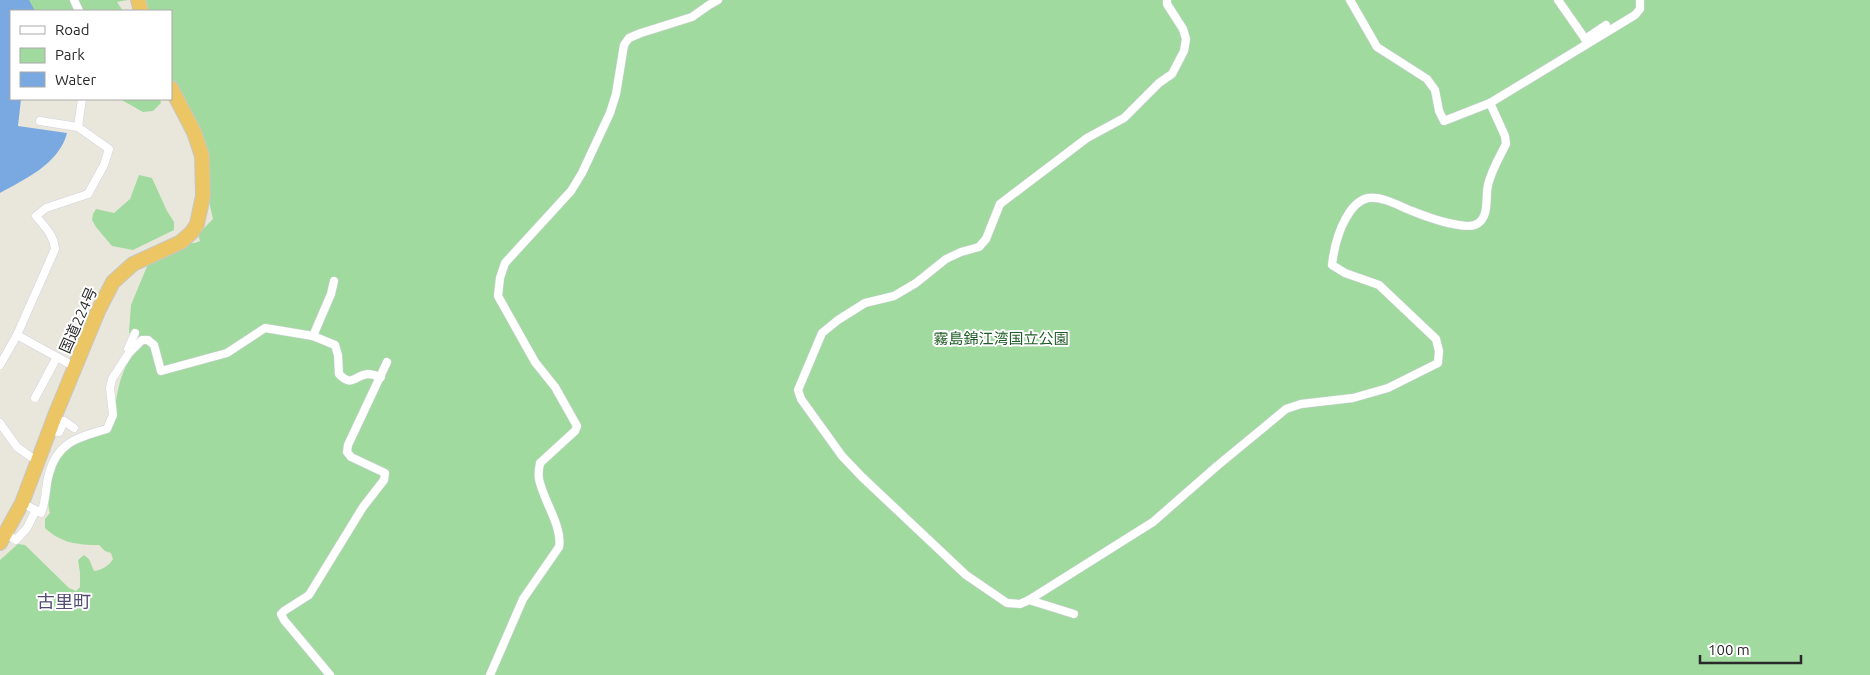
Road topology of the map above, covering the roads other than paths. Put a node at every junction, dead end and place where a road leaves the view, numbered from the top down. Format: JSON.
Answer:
{"nodes":[{"id":1,"x":718,"y":0,"type":"edge"},
{"id":2,"x":1167,"y":0,"type":"edge"},
{"id":3,"x":1350,"y":0,"type":"edge"},
{"id":4,"x":1558,"y":0,"type":"edge"},
{"id":5,"x":1640,"y":0,"type":"edge"},
{"id":6,"x":1606,"y":25,"type":"dead end"},
{"id":7,"x":1586,"y":41,"type":"junction"},
{"id":8,"x":172,"y":90,"type":"edge"},
{"id":9,"x":82,"y":100,"type":"edge"},
{"id":10,"x":1490,"y":103,"type":"junction"},
{"id":11,"x":40,"y":122,"type":"dead end"},
{"id":12,"x":78,"y":127,"type":"junction"},
{"id":13,"x":334,"y":281,"type":"dead end"},
{"id":14,"x":135,"y":333,"type":"dead end"},
{"id":15,"x":17,"y":335,"type":"junction"},
{"id":16,"x":312,"y":336,"type":"junction"},
{"id":17,"x":130,"y":352,"type":"junction"},
{"id":18,"x":57,"y":357,"type":"junction"},
{"id":19,"x":387,"y":362,"type":"dead end"},
{"id":20,"x":0,"y":365,"type":"edge"},
{"id":21,"x":75,"y":367,"type":"junction"},
{"id":22,"x":381,"y":377,"type":"junction"},
{"id":23,"x":35,"y":398,"type":"dead end"},
{"id":24,"x":0,"y":423,"type":"edge"},
{"id":25,"x":74,"y":428,"type":"dead end"},
{"id":26,"x":49,"y":431,"type":"junction"},
{"id":27,"x":38,"y":462,"type":"junction"},
{"id":28,"x":22,"y":503,"type":"junction"},
{"id":29,"x":36,"y":510,"type":"junction"},
{"id":30,"x":3,"y":538,"type":"edge"},
{"id":31,"x":1029,"y":600,"type":"junction"},
{"id":32,"x":1074,"y":614,"type":"dead end"},
{"id":33,"x":330,"y":675,"type":"edge"},
{"id":34,"x":490,"y":675,"type":"edge"}],
"edges":[{"from":1,"to":34,"type":"street"},
{"from":2,"to":31,"type":"street"},
{"from":3,"to":10,"type":"street"},
{"from":4,"to":7,"type":"street"},
{"from":5,"to":7,"type":"street"},
{"from":6,"to":7,"type":"street"},
{"from":7,"to":10,"type":"street"},
{"from":8,"to":21,"type":"highway","name":"国道224号"},
{"from":9,"to":12,"type":"street"},
{"from":10,"to":31,"type":"street"},
{"from":11,"to":12,"type":"street"},
{"from":12,"to":15,"type":"street"},
{"from":13,"to":16,"type":"street"},
{"from":14,"to":17,"type":"street"},
{"from":15,"to":18,"type":"street"},
{"from":15,"to":20,"type":"street"},
{"from":16,"to":17,"type":"street"},
{"from":16,"to":22,"type":"street"},
{"from":17,"to":29,"type":"street"},
{"from":18,"to":21,"type":"street"},
{"from":18,"to":23,"type":"street"},
{"from":19,"to":22,"type":"street"},
{"from":21,"to":26,"type":"highway","name":"国道224号"},
{"from":22,"to":33,"type":"street"},
{"from":24,"to":27,"type":"street"},
{"from":25,"to":26,"type":"street"},
{"from":26,"to":27,"type":"highway","name":"国道224号"},
{"from":27,"to":28,"type":"highway","name":"国道224号"},
{"from":28,"to":29,"type":"street"},
{"from":28,"to":30,"type":"highway","name":"国道224号"},
{"from":29,"to":30,"type":"street"},
{"from":31,"to":32,"type":"street"}]}
